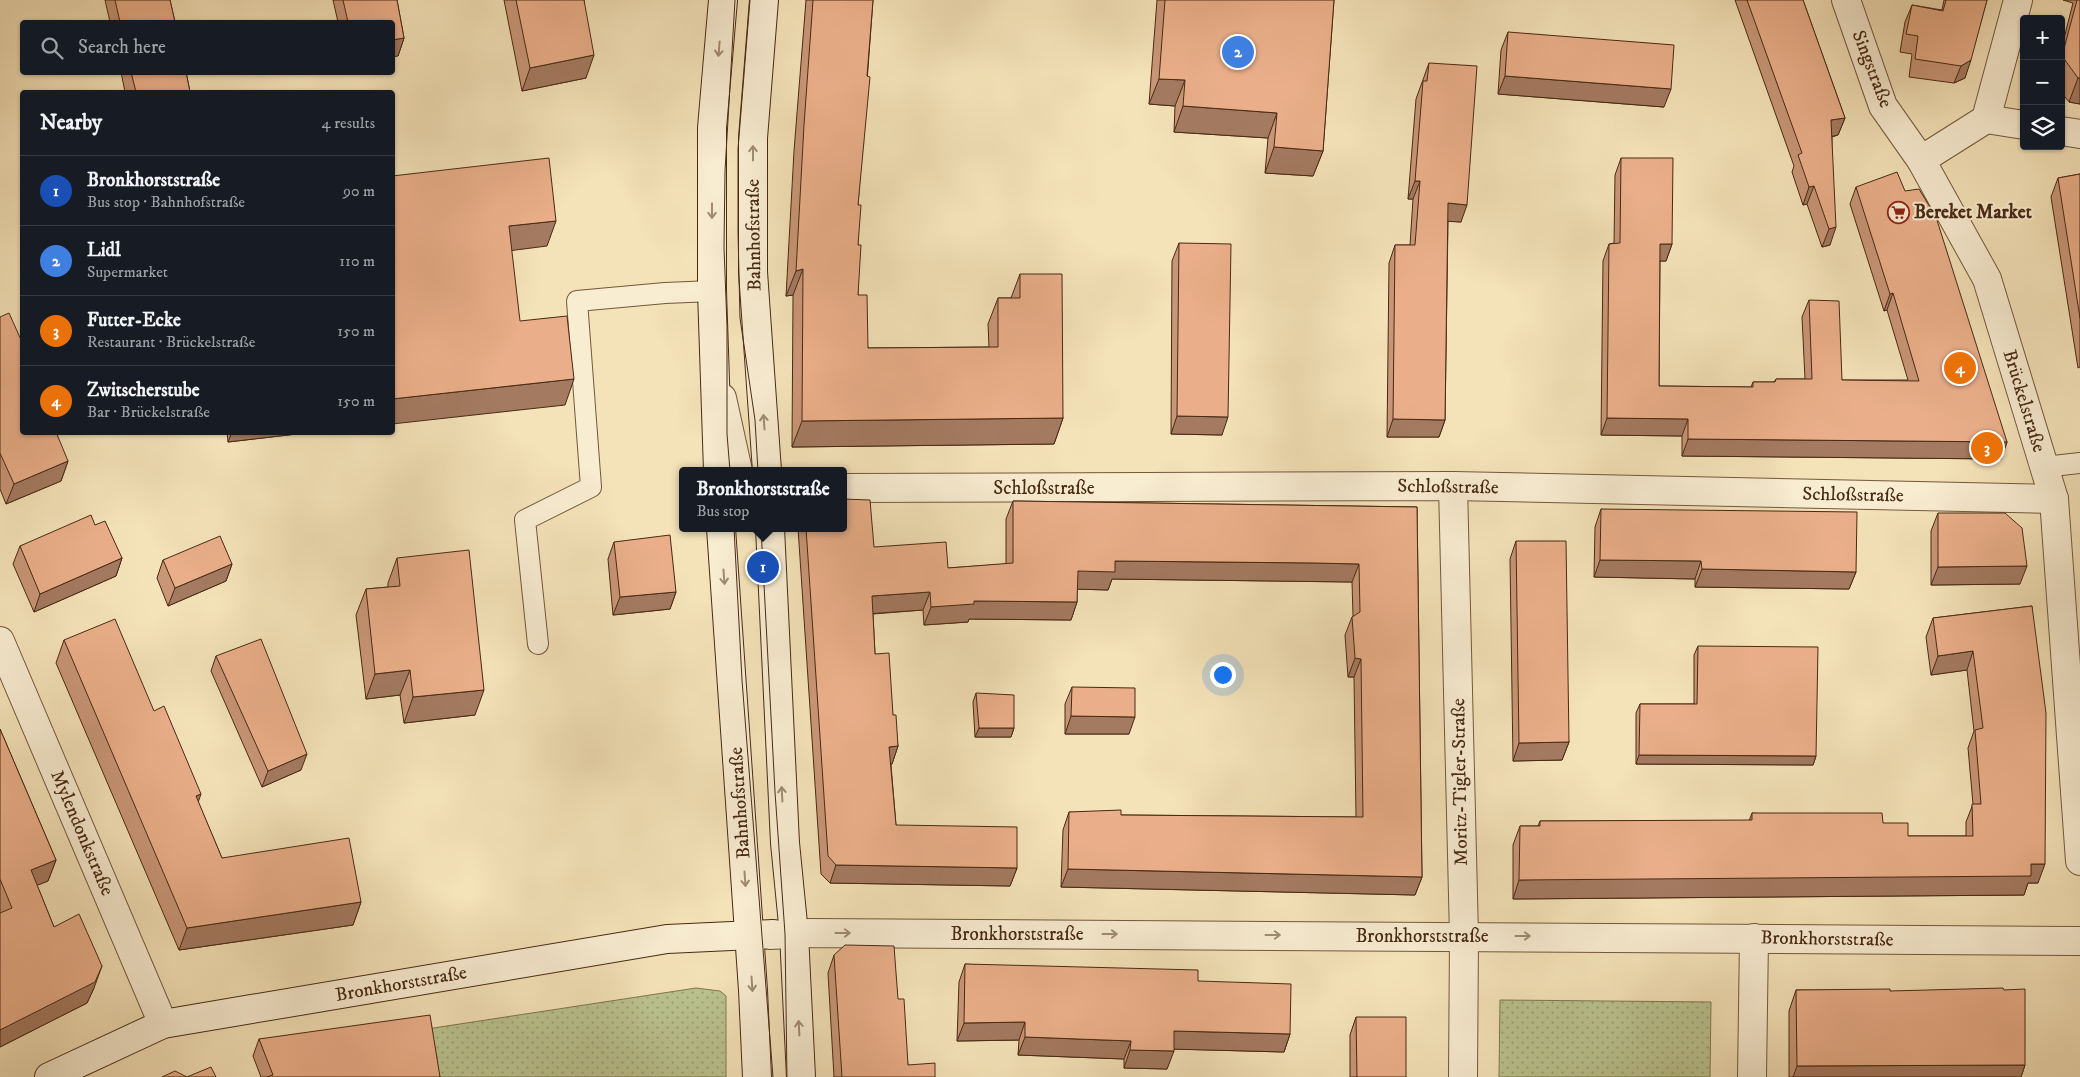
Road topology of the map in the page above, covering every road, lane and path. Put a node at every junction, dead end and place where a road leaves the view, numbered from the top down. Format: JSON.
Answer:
{"nodes":[{"id":1,"x":723,"y":0,"type":"edge"},
{"id":2,"x":764,"y":0,"type":"edge"},
{"id":3,"x":1846,"y":0,"type":"edge"},
{"id":4,"x":2018,"y":0,"type":"edge"},
{"id":5,"x":1986,"y":119,"type":"junction"},
{"id":6,"x":2020,"y":124,"type":"edge"},
{"id":7,"x":2065,"y":132,"type":"edge"},
{"id":8,"x":2080,"y":134,"type":"edge"},
{"id":9,"x":1921,"y":160,"type":"junction"},
{"id":10,"x":712,"y":291,"type":"junction"},
{"id":11,"x":714,"y":367,"type":"junction"},
{"id":12,"x":2080,"y":463,"type":"edge"},
{"id":13,"x":718,"y":467,"type":"edge"},
{"id":14,"x":737,"y":467,"type":"edge"},
{"id":15,"x":767,"y":467,"type":"edge"},
{"id":16,"x":2044,"y":467,"type":"junction"},
{"id":17,"x":1453,"y":486,"type":"junction"},
{"id":18,"x":847,"y":488,"type":"edge"},
{"id":19,"x":2054,"y":499,"type":"junction"},
{"id":20,"x":721,"y":532,"type":"edge"},
{"id":21,"x":770,"y":532,"type":"edge"},
{"id":22,"x":0,"y":641,"type":"edge"},
{"id":23,"x":538,"y":644,"type":"dead end"},
{"id":24,"x":2080,"y":861,"type":"edge"},
{"id":25,"x":770,"y":935,"type":"junction"},
{"id":26,"x":1464,"y":936,"type":"junction"},
{"id":27,"x":1754,"y":938,"type":"junction"},
{"id":28,"x":2080,"y":941,"type":"edge"},
{"id":29,"x":164,"y":1024,"type":"junction"},
{"id":30,"x":49,"y":1077,"type":"edge"},
{"id":31,"x":756,"y":1077,"type":"edge"},
{"id":32,"x":800,"y":1077,"type":"edge"},
{"id":33,"x":1463,"y":1077,"type":"edge"},
{"id":34,"x":1752,"y":1077,"type":"edge"}],
"edges":[{"from":1,"to":10,"type":"street","one_way":true},
{"from":15,"to":2,"type":"street","name":"Bahnhofstraße","one_way":true},
{"from":3,"to":9,"type":"street","name":"Singstraße"},
{"from":4,"to":5,"type":"street"},
{"from":5,"to":6,"type":"street"},
{"from":5,"to":9,"type":"street"},
{"from":7,"to":8,"type":"street"},
{"from":9,"to":16,"type":"street","name":"Brückelstraße"},
{"from":10,"to":11,"type":"street"},
{"from":10,"to":23,"type":"lane"},
{"from":11,"to":13,"type":"street"},
{"from":11,"to":14,"type":"street"},
{"from":12,"to":16,"type":"lane"},
{"from":16,"to":19,"type":"street","name":"Brückelstraße"},
{"from":17,"to":18,"type":"street","name":"Schloßstraße"},
{"from":17,"to":19,"type":"street","name":"Schloßstraße"},
{"from":17,"to":26,"type":"street","name":"Moritz-Tigler-Straße"},
{"from":19,"to":24,"type":"street","name":"Brückelstraße"},
{"from":20,"to":25,"type":"street","name":"Bahnhofstraße","one_way":true},
{"from":25,"to":21,"type":"street","name":"Bahnhofstraße","one_way":true},
{"from":22,"to":29,"type":"street","name":"Mylendonkstraße"},
{"from":25,"to":26,"type":"street","name":"Bronkhorststraße","one_way":true},
{"from":25,"to":29,"type":"street","name":"Bronkhorststraße"},
{"from":25,"to":31,"type":"street","name":"Bahnhofstraße","one_way":true},
{"from":32,"to":25,"type":"street","name":"Bahnhofstraße","one_way":true},
{"from":26,"to":27,"type":"street","name":"Bronkhorststraße","one_way":true},
{"from":26,"to":33,"type":"street","name":"Moritz-Tigler-Straße"},
{"from":27,"to":28,"type":"street","name":"Bronkhorststraße"},
{"from":27,"to":34,"type":"street"},
{"from":29,"to":30,"type":"street","name":"Bronkhorststraße"}]}
